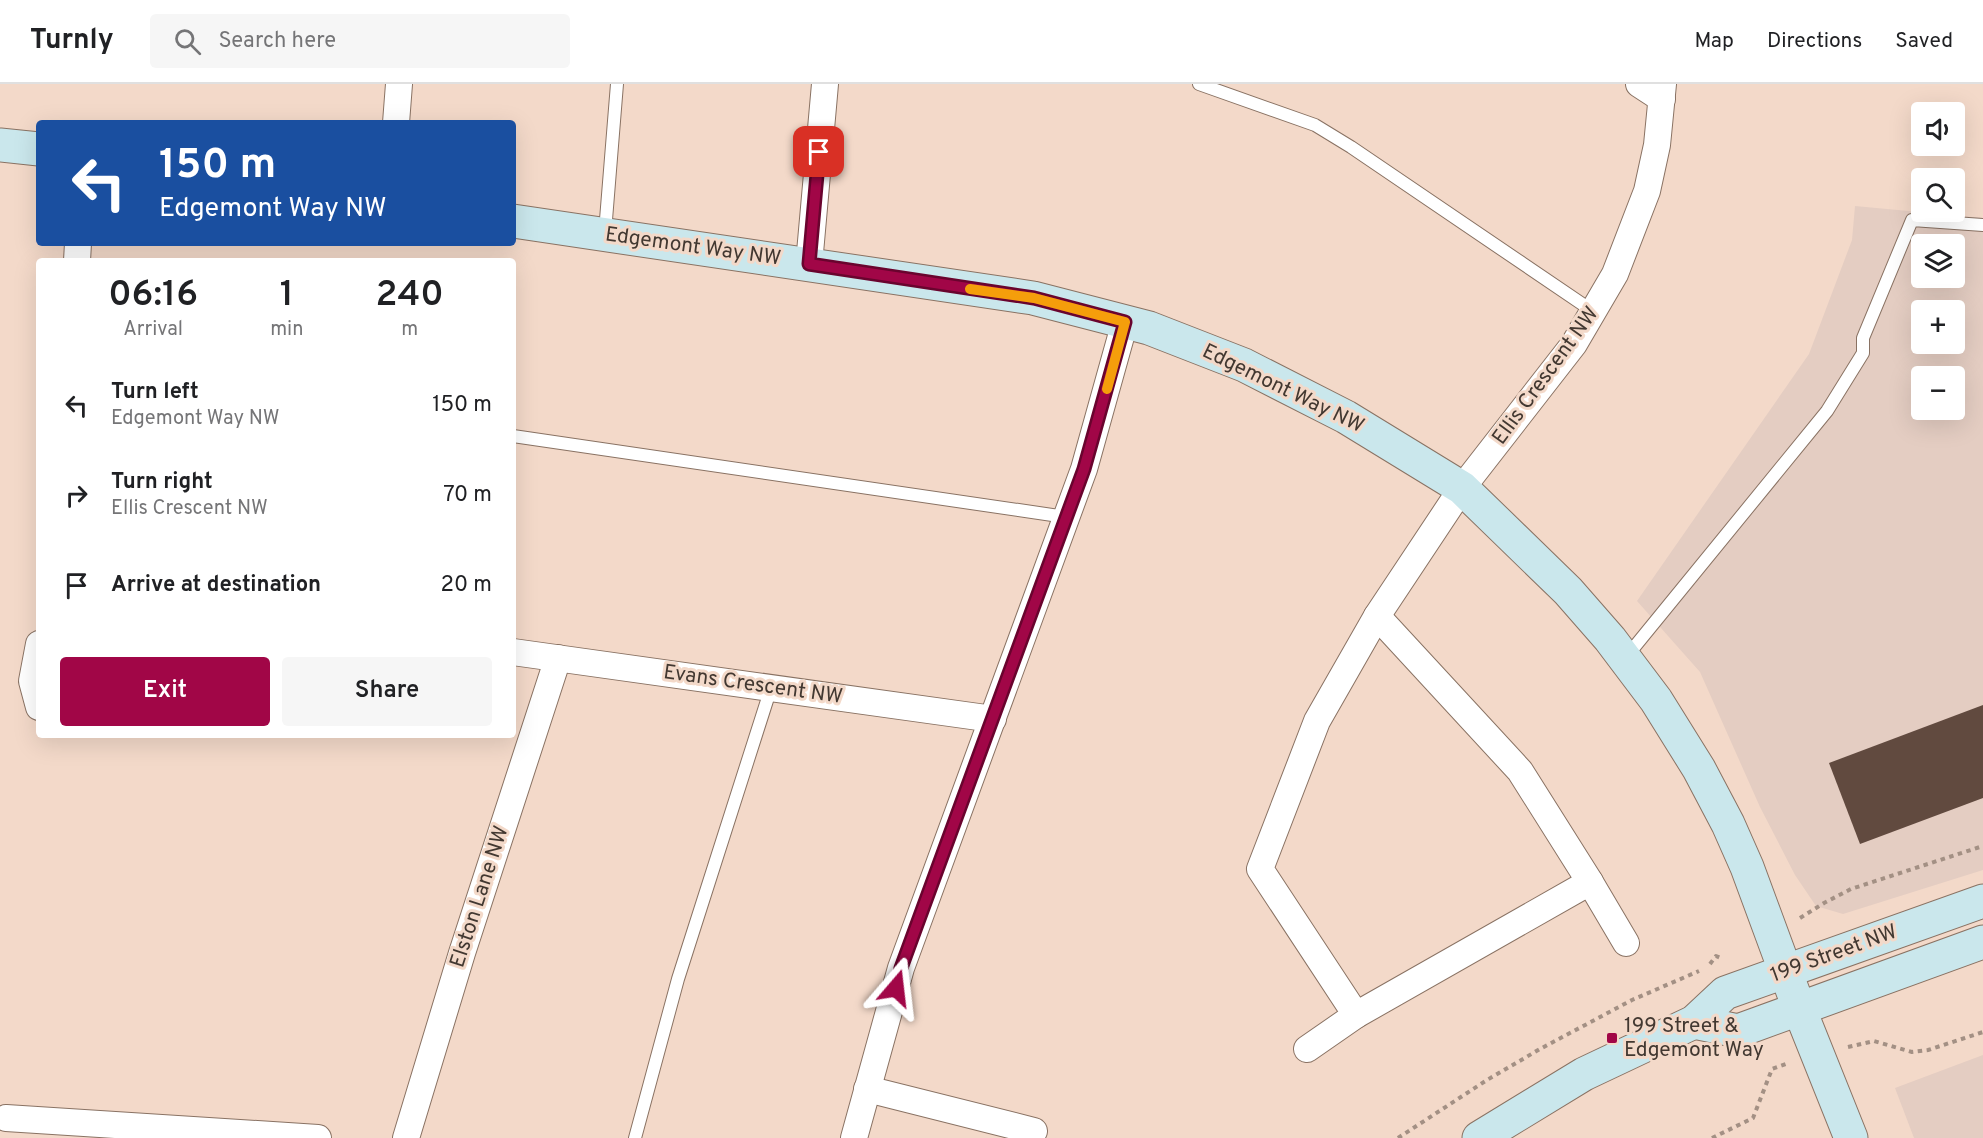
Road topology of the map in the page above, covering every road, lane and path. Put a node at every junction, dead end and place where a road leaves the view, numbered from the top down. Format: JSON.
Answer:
{"nodes":[{"id":1,"x":399,"y":84,"type":"edge"},
{"id":2,"x":617,"y":84,"type":"edge"},
{"id":3,"x":825,"y":84,"type":"edge"},
{"id":4,"x":1199,"y":84,"type":"edge"},
{"id":5,"x":1639,"y":84,"type":"edge"},
{"id":6,"x":1662,"y":92,"type":"edge"},
{"id":7,"x":396,"y":120,"type":"edge"},
{"id":8,"x":0,"y":145,"type":"edge"},
{"id":9,"x":36,"y":149,"type":"edge"},
{"id":10,"x":516,"y":221,"type":"edge"},
{"id":11,"x":1983,"y":225,"type":"edge"},
{"id":12,"x":605,"y":235,"type":"junction"},
{"id":13,"x":809,"y":264,"type":"junction"},
{"id":14,"x":1594,"y":312,"type":"junction"},
{"id":15,"x":1125,"y":322,"type":"junction"},
{"id":16,"x":516,"y":436,"type":"edge"},
{"id":17,"x":1462,"y":488,"type":"junction"},
{"id":18,"x":1066,"y":517,"type":"junction"},
{"id":19,"x":1377,"y":616,"type":"junction"},
{"id":20,"x":516,"y":652,"type":"edge"},
{"id":21,"x":558,"y":658,"type":"junction"},
{"id":22,"x":1624,"y":659,"type":"junction"},
{"id":23,"x":36,"y":660,"type":"edge"},
{"id":24,"x":771,"y":688,"type":"junction"},
{"id":25,"x":36,"y":696,"type":"edge"},
{"id":26,"x":993,"y":719,"type":"junction"},
{"id":27,"x":1983,"y":846,"type":"edge"},
{"id":28,"x":1590,"y":882,"type":"junction"},
{"id":29,"x":1983,"y":901,"type":"edge"},
{"id":30,"x":1773,"y":936,"type":"junction"},
{"id":31,"x":1983,"y":942,"type":"edge"},
{"id":32,"x":1626,"y":943,"type":"dead end"},
{"id":33,"x":1725,"y":960,"type":"dead end"},
{"id":34,"x":1786,"y":970,"type":"junction"},
{"id":35,"x":1799,"y":1008,"type":"junction"},
{"id":36,"x":1356,"y":1015,"type":"junction"},
{"id":37,"x":1694,"y":1022,"type":"junction"},
{"id":38,"x":1983,"y":1032,"type":"edge"},
{"id":39,"x":1307,"y":1049,"type":"dead end"},
{"id":40,"x":1817,"y":1052,"type":"junction"},
{"id":41,"x":867,"y":1089,"type":"junction"},
{"id":42,"x":6,"y":1118,"type":"dead end"},
{"id":43,"x":1034,"y":1131,"type":"dead end"},
{"id":44,"x":318,"y":1138,"type":"edge"},
{"id":45,"x":406,"y":1138,"type":"edge"},
{"id":46,"x":635,"y":1138,"type":"edge"},
{"id":47,"x":854,"y":1138,"type":"edge"},
{"id":48,"x":1398,"y":1138,"type":"edge"},
{"id":49,"x":1479,"y":1138,"type":"edge"},
{"id":50,"x":1712,"y":1138,"type":"edge"},
{"id":51,"x":1851,"y":1138,"type":"edge"}],
"edges":[{"from":1,"to":7,"type":"street"},
{"from":2,"to":12,"type":"lane"},
{"from":3,"to":13,"type":"street"},
{"from":4,"to":14,"type":"lane"},
{"from":5,"to":6,"type":"street"},
{"from":6,"to":14,"type":"street","name":"Ellis Crescent NW"},
{"from":8,"to":9,"type":"street"},
{"from":10,"to":12,"type":"street","name":"Edgemont Way NW"},
{"from":11,"to":22,"type":"lane"},
{"from":12,"to":13,"type":"street","name":"Edgemont Way NW"},
{"from":13,"to":15,"type":"street","name":"Edgemont Way NW"},
{"from":14,"to":17,"type":"street","name":"Ellis Crescent NW"},
{"from":15,"to":17,"type":"street","name":"Edgemont Way NW"},
{"from":15,"to":18,"type":"street"},
{"from":16,"to":18,"type":"lane"},
{"from":17,"to":19,"type":"street","name":"Ellis Crescent NW"},
{"from":17,"to":22,"type":"street","name":"Edgemont Way NW"},
{"from":18,"to":26,"type":"street"},
{"from":19,"to":28,"type":"street"},
{"from":19,"to":36,"type":"street","name":"Ellis Crescent NW"},
{"from":20,"to":21,"type":"street","name":"Evans Crescent NW"},
{"from":21,"to":24,"type":"street","name":"Evans Crescent NW"},
{"from":21,"to":45,"type":"street","name":"Elston Lane NW"},
{"from":22,"to":30,"type":"street","name":"Edgemont Way NW"},
{"from":23,"to":25,"type":"street"},
{"from":24,"to":26,"type":"street","name":"Evans Crescent NW"},
{"from":24,"to":46,"type":"lane"},
{"from":26,"to":41,"type":"street"},
{"from":27,"to":30,"type":"path"},
{"from":28,"to":32,"type":"street"},
{"from":28,"to":36,"type":"street"},
{"from":29,"to":34,"type":"street","name":"199 Street NW"},
{"from":30,"to":34,"type":"street","name":"Edgemont Way NW"},
{"from":31,"to":35,"type":"street","name":"199 Street NW"},
{"from":33,"to":48,"type":"path"},
{"from":34,"to":35,"type":"street","name":"Edgemont Way NW"},
{"from":34,"to":37,"type":"street","name":"199 Street NW"},
{"from":35,"to":37,"type":"street","name":"199 Street NW"},
{"from":35,"to":40,"type":"street","name":"Edgemont Way NW"},
{"from":36,"to":39,"type":"street"},
{"from":37,"to":49,"type":"street","name":"199 Street NW"},
{"from":38,"to":40,"type":"path"},
{"from":40,"to":50,"type":"path"},
{"from":40,"to":51,"type":"street","name":"Edgemont Way NW"},
{"from":41,"to":43,"type":"street"},
{"from":41,"to":47,"type":"street"},
{"from":42,"to":44,"type":"street"}]}
